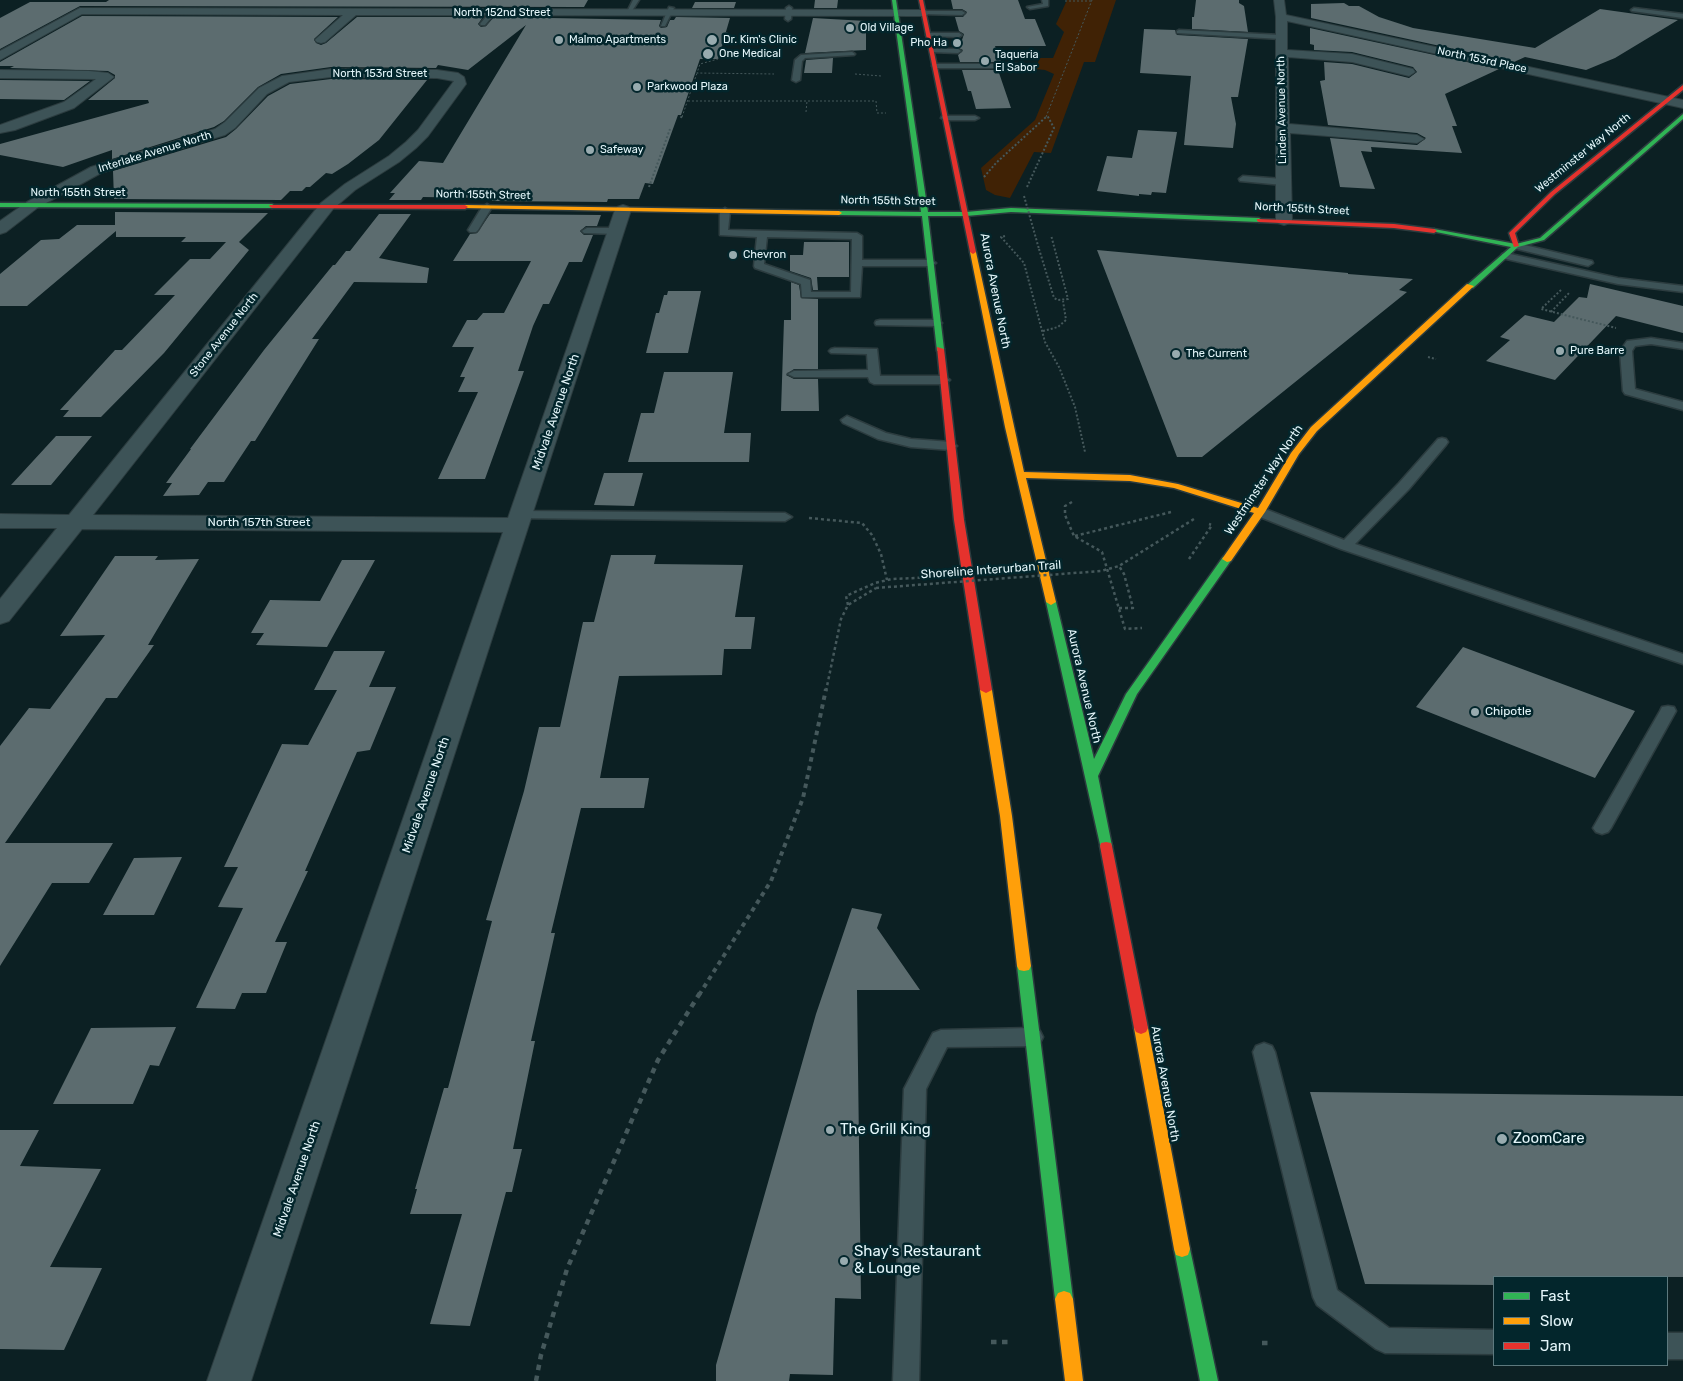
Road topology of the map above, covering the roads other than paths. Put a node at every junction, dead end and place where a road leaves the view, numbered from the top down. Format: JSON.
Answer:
{"nodes":[{"id":1,"x":487,"y":0,"type":"edge"},
{"id":2,"x":500,"y":0,"type":"edge"},
{"id":3,"x":636,"y":0,"type":"edge"},
{"id":4,"x":894,"y":0,"type":"edge"},
{"id":5,"x":921,"y":0,"type":"edge"},
{"id":6,"x":1279,"y":0,"type":"edge"},
{"id":7,"x":1045,"y":1,"type":"edge"},
{"id":8,"x":1056,"y":1,"type":"edge"},
{"id":9,"x":83,"y":4,"type":"edge"},
{"id":10,"x":1030,"y":7,"type":"dead end"},
{"id":11,"x":670,"y":10,"type":"junction"},
{"id":12,"x":963,"y":10,"type":"dead end"},
{"id":13,"x":1634,"y":10,"type":"dead end"},
{"id":14,"x":353,"y":12,"type":"junction"},
{"id":15,"x":492,"y":13,"type":"junction"},
{"id":16,"x":628,"y":13,"type":"junction"},
{"id":17,"x":897,"y":13,"type":"junction"},
{"id":18,"x":925,"y":13,"type":"junction"},
{"id":19,"x":1683,"y":16,"type":"edge"},
{"id":20,"x":1281,"y":17,"type":"junction"},
{"id":21,"x":481,"y":18,"type":"junction"},
{"id":22,"x":663,"y":26,"type":"dead end"},
{"id":23,"x":1179,"y":32,"type":"dead end"},
{"id":24,"x":930,"y":35,"type":"junction"},
{"id":25,"x":959,"y":35,"type":"dead end"},
{"id":26,"x":1280,"y":37,"type":"junction"},
{"id":27,"x":321,"y":40,"type":"dead end"},
{"id":28,"x":933,"y":52,"type":"junction"},
{"id":29,"x":958,"y":52,"type":"dead end"},
{"id":30,"x":1282,"y":52,"type":"junction"},
{"id":31,"x":852,"y":54,"type":"dead end"},
{"id":32,"x":0,"y":56,"type":"edge"},
{"id":33,"x":1017,"y":66,"type":"dead end"},
{"id":34,"x":1409,"y":72,"type":"dead end"},
{"id":35,"x":940,"y":73,"type":"junction"},
{"id":36,"x":0,"y":74,"type":"edge"},
{"id":37,"x":307,"y":76,"type":"joint"},
{"id":38,"x":454,"y":76,"type":"joint"},
{"id":39,"x":796,"y":77,"type":"road end"},
{"id":40,"x":1683,"y":87,"type":"edge"},
{"id":41,"x":1668,"y":100,"type":"junction"},
{"id":42,"x":1683,"y":104,"type":"edge"},
{"id":43,"x":1682,"y":117,"type":"edge"},
{"id":44,"x":946,"y":118,"type":"junction"},
{"id":45,"x":975,"y":118,"type":"dead end"},
{"id":46,"x":1283,"y":128,"type":"junction"},
{"id":47,"x":0,"y":129,"type":"edge"},
{"id":48,"x":1418,"y":139,"type":"dead end"},
{"id":49,"x":1243,"y":179,"type":"dead end"},
{"id":50,"x":1283,"y":182,"type":"junction"},
{"id":51,"x":0,"y":205,"type":"edge"},
{"id":52,"x":32,"y":205,"type":"junction"},
{"id":53,"x":327,"y":206,"type":"junction"},
{"id":54,"x":487,"y":207,"type":"junction"},
{"id":55,"x":725,"y":211,"type":"junction"},
{"id":56,"x":925,"y":214,"type":"junction"},
{"id":57,"x":966,"y":214,"type":"junction"},
{"id":58,"x":1284,"y":220,"type":"junction"},
{"id":59,"x":620,"y":221,"type":"junction"},
{"id":60,"x":0,"y":229,"type":"edge"},
{"id":61,"x":473,"y":230,"type":"dead end"},
{"id":62,"x":587,"y":231,"type":"dead end"},
{"id":63,"x":762,"y":234,"type":"junction"},
{"id":64,"x":1516,"y":246,"type":"junction"},
{"id":65,"x":1506,"y":256,"type":"junction"},
{"id":66,"x":931,"y":262,"type":"junction"},
{"id":67,"x":856,"y":263,"type":"junction"},
{"id":68,"x":1599,"y":265,"type":"dead end"},
{"id":69,"x":1617,"y":270,"type":"dead end"},
{"id":70,"x":1683,"y":284,"type":"edge"},
{"id":71,"x":1683,"y":289,"type":"edge"},
{"id":72,"x":880,"y":323,"type":"dead end"},
{"id":73,"x":937,"y":323,"type":"junction"},
{"id":74,"x":1683,"y":346,"type":"edge"},
{"id":75,"x":835,"y":351,"type":"dead end"},
{"id":76,"x":794,"y":374,"type":"dead end"},
{"id":77,"x":874,"y":374,"type":"junction"},
{"id":78,"x":944,"y":380,"type":"junction"},
{"id":79,"x":1683,"y":406,"type":"edge"},
{"id":80,"x":847,"y":420,"type":"dead end"},
{"id":81,"x":1442,"y":442,"type":"dead end"},
{"id":82,"x":951,"y":446,"type":"junction"},
{"id":83,"x":1020,"y":475,"type":"junction"},
{"id":84,"x":1260,"y":512,"type":"junction"},
{"id":85,"x":785,"y":517,"type":"road end"},
{"id":86,"x":519,"y":520,"type":"junction"},
{"id":87,"x":0,"y":521,"type":"edge"},
{"id":88,"x":76,"y":522,"type":"junction"},
{"id":89,"x":1346,"y":546,"type":"junction"},
{"id":90,"x":0,"y":616,"type":"edge"},
{"id":91,"x":1683,"y":659,"type":"edge"},
{"id":92,"x":1668,"y":712,"type":"dead end"},
{"id":93,"x":1092,"y":776,"type":"junction"},
{"id":94,"x":1602,"y":828,"type":"dead end"},
{"id":95,"x":1032,"y":1037,"type":"junction"},
{"id":96,"x":1264,"y":1052,"type":"dead end"},
{"id":97,"x":1493,"y":1342,"type":"edge"},
{"id":98,"x":1668,"y":1346,"type":"edge"},
{"id":99,"x":1683,"y":1346,"type":"edge"},
{"id":100,"x":229,"y":1381,"type":"edge"},
{"id":101,"x":906,"y":1381,"type":"edge"},
{"id":102,"x":1074,"y":1381,"type":"edge"},
{"id":103,"x":1209,"y":1381,"type":"edge"}],
"edges":[{"from":1,"to":21,"type":"street"},
{"from":2,"to":15,"type":"street"},
{"from":3,"to":16,"type":"lane"},
{"from":4,"to":17,"type":"main road"},
{"from":5,"to":18,"type":"main road","name":"Aurora Avenue North"},
{"from":6,"to":20,"type":"street","name":"Linden Avenue North"},
{"from":7,"to":8,"type":"lane"},
{"from":7,"to":10,"type":"lane"},
{"from":9,"to":14,"type":"street","name":"North 152nd Street"},
{"from":9,"to":32,"type":"street"},
{"from":11,"to":16,"type":"street","name":"North 152nd Street"},
{"from":11,"to":17,"type":"street","name":"North 152nd Street"},
{"from":11,"to":22,"type":"lane"},
{"from":12,"to":18,"type":"lane"},
{"from":13,"to":19,"type":"lane"},
{"from":14,"to":21,"type":"street","name":"North 152nd Street"},
{"from":14,"to":27,"type":"street"},
{"from":15,"to":16,"type":"street","name":"North 152nd Street"},
{"from":15,"to":21,"type":"street","name":"North 152nd Street"},
{"from":17,"to":18,"type":"street","name":"North 152nd Street"},
{"from":17,"to":56,"type":"main road"},
{"from":18,"to":24,"type":"main road","name":"Aurora Avenue North"},
{"from":20,"to":26,"type":"street","name":"Linden Avenue North"},
{"from":20,"to":41,"type":"street","name":"North 153rd Place"},
{"from":23,"to":26,"type":"lane"},
{"from":24,"to":25,"type":"lane"},
{"from":24,"to":28,"type":"main road","name":"Aurora Avenue North"},
{"from":26,"to":30,"type":"street","name":"Linden Avenue North"},
{"from":28,"to":29,"type":"lane"},
{"from":28,"to":35,"type":"main road","name":"Aurora Avenue North"},
{"from":30,"to":34,"type":"street"},
{"from":30,"to":46,"type":"street","name":"Linden Avenue North"},
{"from":31,"to":39,"type":"lane"},
{"from":33,"to":35,"type":"lane"},
{"from":35,"to":44,"type":"main road","name":"Aurora Avenue North"},
{"from":36,"to":47,"type":"street"},
{"from":37,"to":38,"type":"street","name":"North 153rd Street"},
{"from":37,"to":52,"type":"street","name":"Interlake Avenue North"},
{"from":38,"to":53,"type":"street","name":"Stone Avenue North"},
{"from":40,"to":41,"type":"main road","name":"Westminster Way North"},
{"from":41,"to":42,"type":"street","name":"North 153rd Place"},
{"from":41,"to":64,"type":"main road","name":"Westminster Way North"},
{"from":43,"to":64,"type":"main road","name":"Westminster Way North"},
{"from":44,"to":45,"type":"lane"},
{"from":44,"to":57,"type":"main road","name":"Aurora Avenue North"},
{"from":46,"to":48,"type":"street"},
{"from":46,"to":50,"type":"street","name":"Linden Avenue North"},
{"from":49,"to":50,"type":"lane"},
{"from":50,"to":58,"type":"street","name":"Linden Avenue North"},
{"from":51,"to":52,"type":"main road","name":"North 155th Street"},
{"from":52,"to":53,"type":"main road","name":"North 155th Street"},
{"from":52,"to":60,"type":"street","name":"Interlake Avenue North"},
{"from":53,"to":54,"type":"main road","name":"North 155th Street"},
{"from":53,"to":88,"type":"street","name":"Stone Avenue North"},
{"from":54,"to":59,"type":"main road","name":"North 155th Street"},
{"from":54,"to":61,"type":"lane"},
{"from":55,"to":56,"type":"main road","name":"North 155th Street"},
{"from":55,"to":59,"type":"main road","name":"North 155th Street"},
{"from":55,"to":63,"type":"lane"},
{"from":56,"to":57,"type":"main road","name":"North 155th Street"},
{"from":56,"to":66,"type":"main road"},
{"from":57,"to":58,"type":"main road","name":"North 155th Street"},
{"from":57,"to":65,"type":"main road","name":"North 155th Street"},
{"from":57,"to":83,"type":"main road","name":"Aurora Avenue North"},
{"from":58,"to":64,"type":"main road","name":"North 155th Street"},
{"from":59,"to":62,"type":"lane"},
{"from":59,"to":86,"type":"street","name":"Midvale Avenue North"},
{"from":63,"to":67,"type":"lane"},
{"from":63,"to":67,"type":"lane"},
{"from":64,"to":65,"type":"main road","name":"Westminster Way North"},
{"from":64,"to":68,"type":"lane"},
{"from":65,"to":71,"type":"lane"},
{"from":65,"to":84,"type":"main road","name":"Westminster Way North"},
{"from":66,"to":67,"type":"lane"},
{"from":66,"to":73,"type":"main road"},
{"from":69,"to":70,"type":"lane"},
{"from":72,"to":73,"type":"lane"},
{"from":73,"to":78,"type":"main road"},
{"from":74,"to":79,"type":"lane"},
{"from":75,"to":77,"type":"lane"},
{"from":76,"to":77,"type":"lane"},
{"from":77,"to":78,"type":"lane"},
{"from":78,"to":82,"type":"main road"},
{"from":80,"to":82,"type":"lane"},
{"from":81,"to":89,"type":"lane"},
{"from":82,"to":95,"type":"main road"},
{"from":83,"to":84,"type":"main road"},
{"from":83,"to":93,"type":"main road","name":"Aurora Avenue North"},
{"from":84,"to":89,"type":"lane"},
{"from":84,"to":93,"type":"main road","name":"Westminster Way North"},
{"from":85,"to":86,"type":"lane"},
{"from":86,"to":88,"type":"street","name":"North 157th Street"},
{"from":86,"to":100,"type":"street","name":"Midvale Avenue North"},
{"from":87,"to":88,"type":"street","name":"North 157th Street"},
{"from":88,"to":90,"type":"street","name":"Stone Avenue North"},
{"from":89,"to":91,"type":"lane"},
{"from":92,"to":94,"type":"lane"},
{"from":93,"to":103,"type":"main road","name":"Aurora Avenue North"},
{"from":95,"to":101,"type":"lane"},
{"from":95,"to":102,"type":"main road"},
{"from":96,"to":97,"type":"lane"},
{"from":98,"to":99,"type":"lane"}]}
